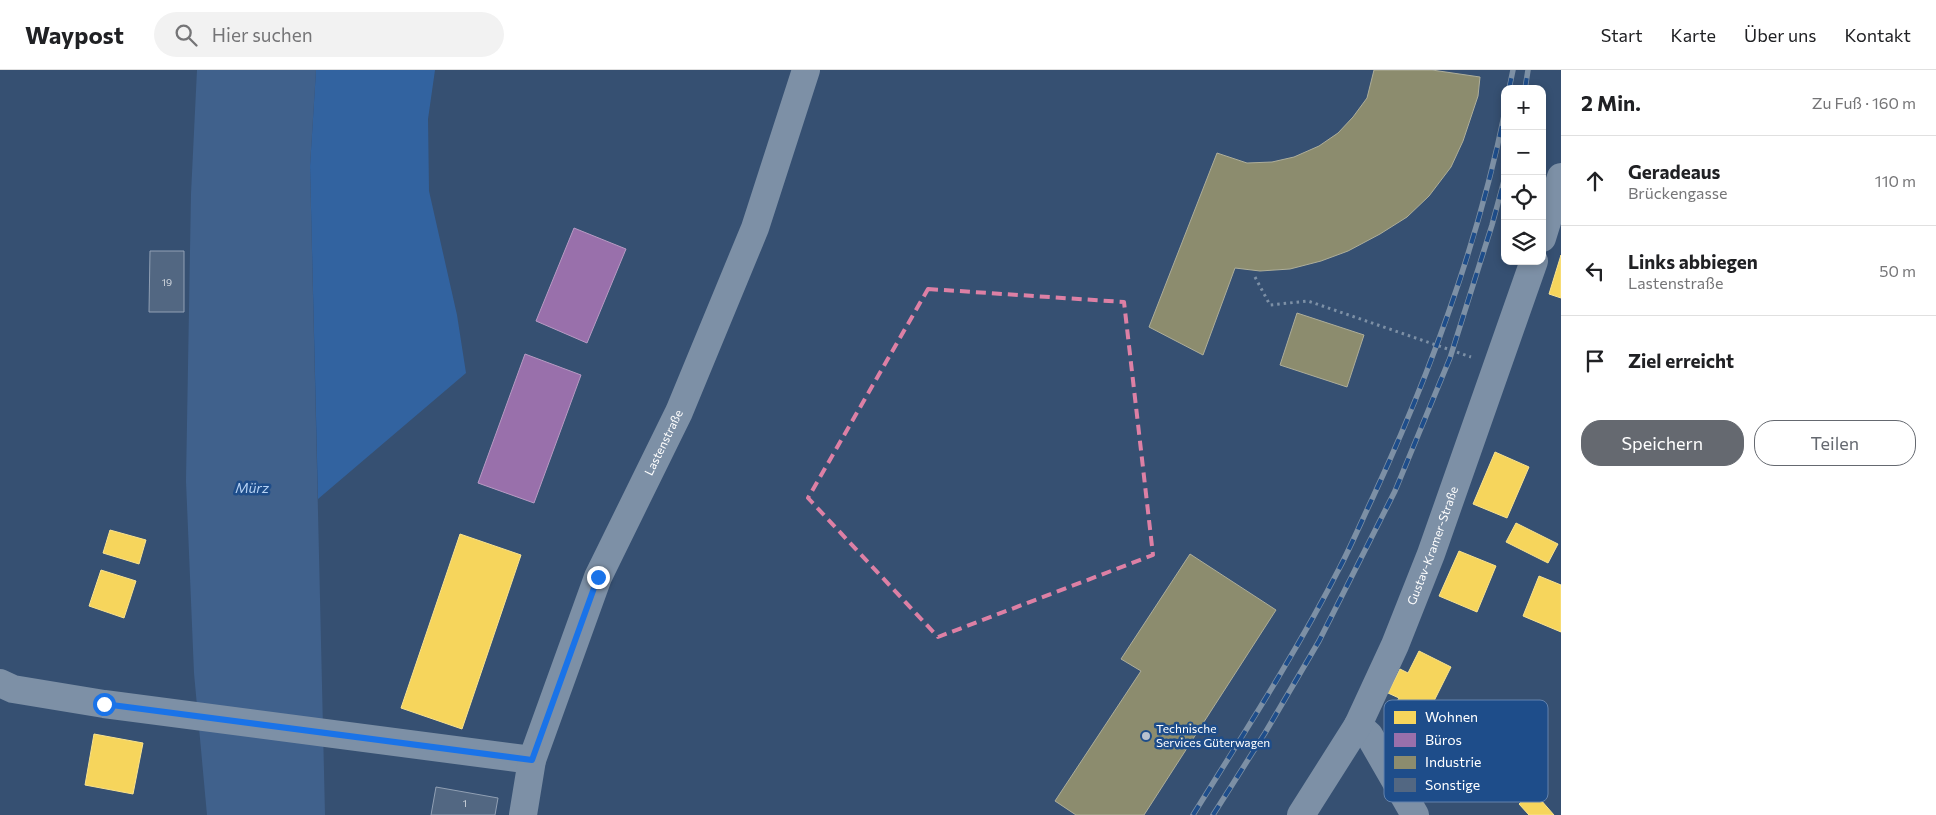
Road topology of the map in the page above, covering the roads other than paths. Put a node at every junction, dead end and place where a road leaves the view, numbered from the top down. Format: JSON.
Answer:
{"nodes":[{"id":1,"x":806,"y":70,"type":"edge"},
{"id":2,"x":1561,"y":177,"type":"edge"},
{"id":3,"x":1546,"y":225,"type":"edge"},
{"id":4,"x":1533,"y":265,"type":"edge"},
{"id":5,"x":0,"y":682,"type":"edge"},
{"id":6,"x":1358,"y":725,"type":"junction"},
{"id":7,"x":532,"y":760,"type":"junction"},
{"id":8,"x":1384,"y":761,"type":"edge"},
{"id":9,"x":1408,"y":802,"type":"edge"},
{"id":10,"x":523,"y":815,"type":"edge"},
{"id":11,"x":1301,"y":815,"type":"edge"},
{"id":12,"x":1415,"y":815,"type":"edge"}],
"edges":[{"from":1,"to":7,"type":"street","name":"Lastenstraße"},
{"from":2,"to":3,"type":"street"},
{"from":4,"to":6,"type":"street","name":"Gustav-Kramer-Straße"},
{"from":5,"to":7,"type":"street"},
{"from":6,"to":8,"type":"street"},
{"from":6,"to":11,"type":"street","name":"Gustav-Kramer-Straße"},
{"from":7,"to":10,"type":"street","name":"Lastenstraße"},
{"from":9,"to":12,"type":"street"}]}
